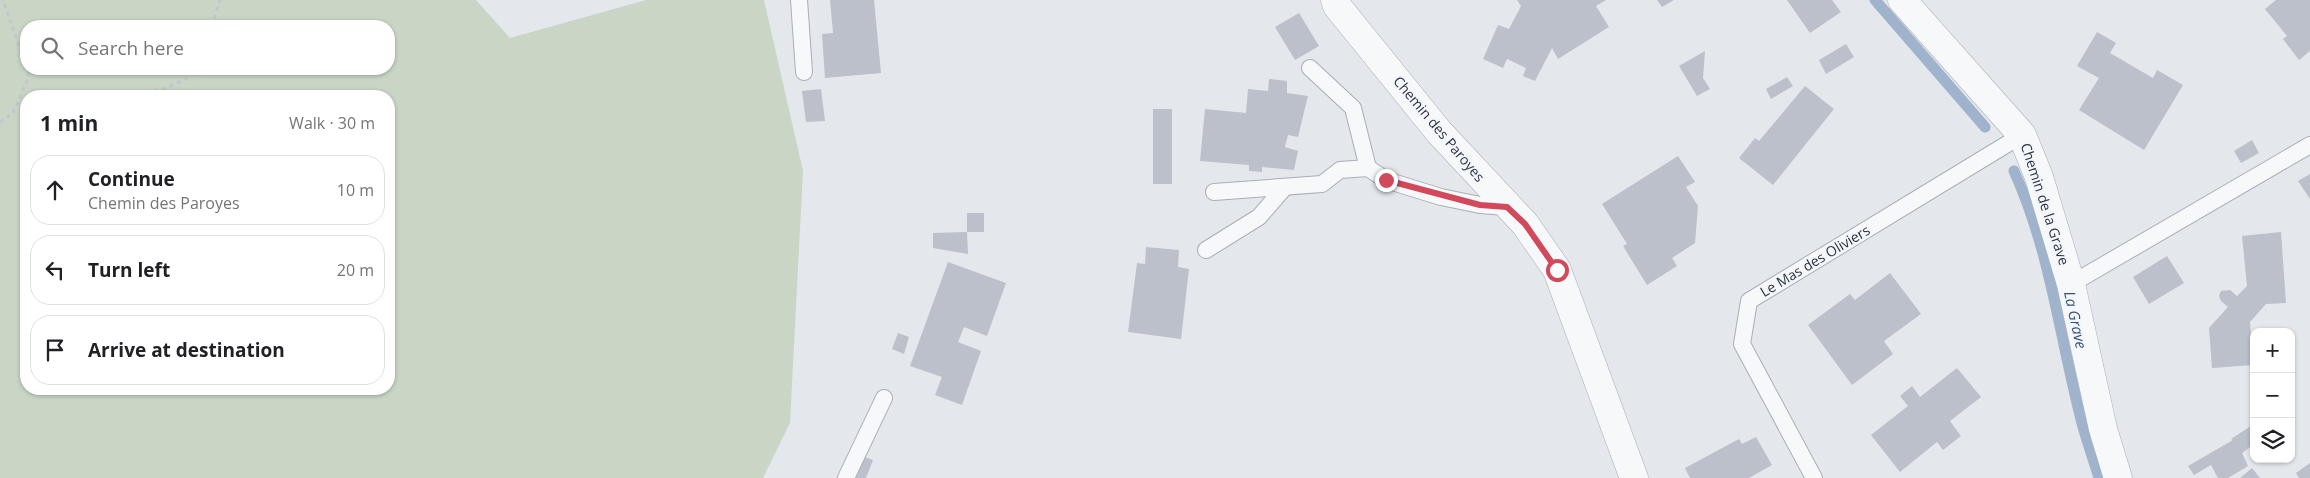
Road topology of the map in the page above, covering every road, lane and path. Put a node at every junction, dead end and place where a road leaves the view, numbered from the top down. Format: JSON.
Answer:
{"nodes":[{"id":1,"x":3,"y":0,"type":"edge"},
{"id":2,"x":220,"y":0,"type":"edge"},
{"id":3,"x":799,"y":0,"type":"edge"},
{"id":4,"x":1335,"y":0,"type":"edge"},
{"id":5,"x":1902,"y":0,"type":"edge"},
{"id":6,"x":214,"y":20,"type":"edge"},
{"id":7,"x":20,"y":50,"type":"edge"},
{"id":8,"x":1310,"y":68,"type":"dead end"},
{"id":9,"x":804,"y":72,"type":"dead end"},
{"id":10,"x":29,"y":75,"type":"edge"},
{"id":11,"x":191,"y":75,"type":"edge"},
{"id":12,"x":23,"y":90,"type":"edge"},
{"id":13,"x":157,"y":90,"type":"edge"},
{"id":14,"x":20,"y":97,"type":"edge"},
{"id":15,"x":0,"y":122,"type":"edge"},
{"id":16,"x":2022,"y":135,"type":"junction"},
{"id":17,"x":2310,"y":145,"type":"edge"},
{"id":18,"x":1368,"y":168,"type":"junction"},
{"id":19,"x":1285,"y":187,"type":"junction"},
{"id":20,"x":1214,"y":192,"type":"dead end"},
{"id":21,"x":1507,"y":207,"type":"junction"},
{"id":22,"x":1206,"y":250,"type":"dead end"},
{"id":23,"x":2071,"y":284,"type":"junction"},
{"id":24,"x":884,"y":398,"type":"dead end"},
{"id":25,"x":846,"y":478,"type":"edge"},
{"id":26,"x":1634,"y":478,"type":"edge"},
{"id":27,"x":1814,"y":478,"type":"edge"},
{"id":28,"x":2118,"y":478,"type":"edge"}],
"edges":[{"from":1,"to":7,"type":"path"},
{"from":2,"to":6,"type":"path"},
{"from":3,"to":9,"type":"lane"},
{"from":4,"to":21,"type":"street","name":"Chemin des Paroyes"},
{"from":5,"to":16,"type":"street","name":"Chemin de la Grave"},
{"from":8,"to":18,"type":"lane"},
{"from":10,"to":12,"type":"path"},
{"from":11,"to":13,"type":"path"},
{"from":14,"to":15,"type":"path"},
{"from":16,"to":23,"type":"street","name":"Chemin de la Grave"},
{"from":16,"to":27,"type":"lane","name":"Le Mas des Oliviers"},
{"from":17,"to":23,"type":"lane"},
{"from":18,"to":19,"type":"lane"},
{"from":18,"to":21,"type":"lane"},
{"from":19,"to":20,"type":"lane"},
{"from":19,"to":22,"type":"lane"},
{"from":21,"to":26,"type":"street","name":"Chemin des Paroyes"},
{"from":23,"to":28,"type":"street","name":"Chemin de la Grave"},
{"from":24,"to":25,"type":"lane"}]}
